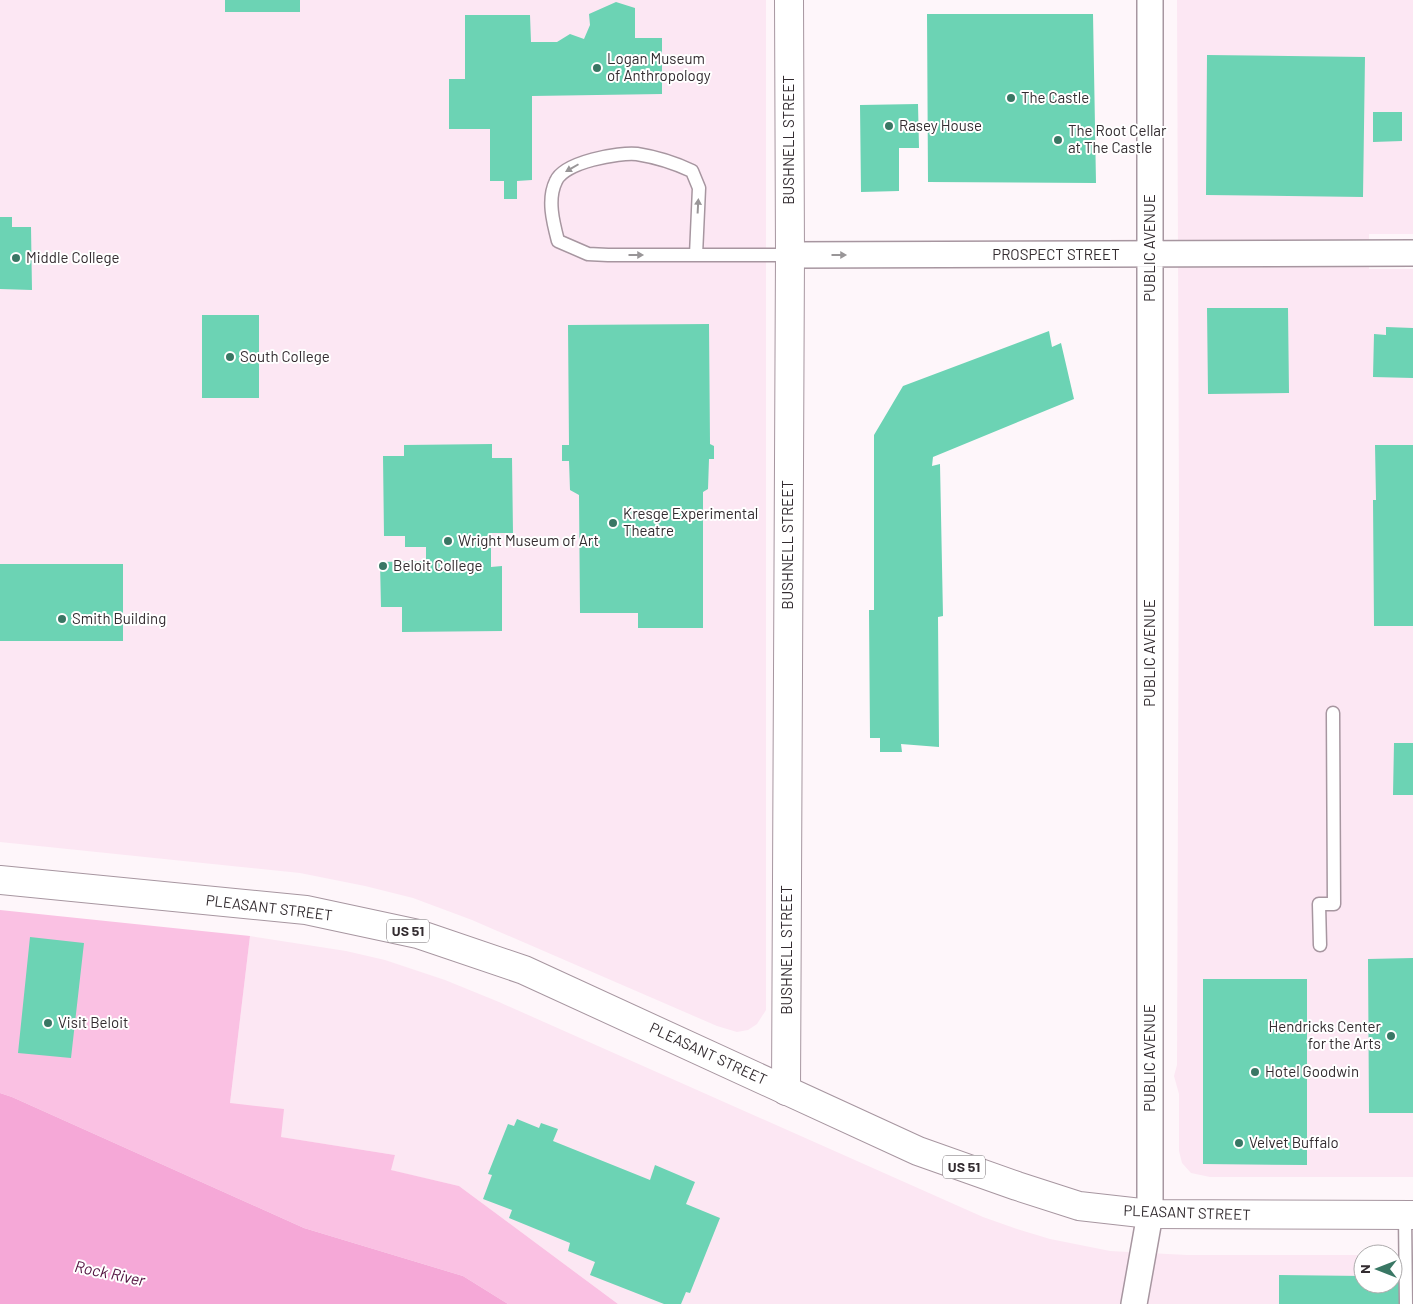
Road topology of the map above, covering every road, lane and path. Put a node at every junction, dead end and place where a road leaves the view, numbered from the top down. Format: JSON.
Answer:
{"nodes":[{"id":1,"x":789,"y":0,"type":"edge"},
{"id":2,"x":1150,"y":0,"type":"edge"},
{"id":3,"x":1413,"y":253,"type":"edge"},
{"id":4,"x":696,"y":255,"type":"junction"},
{"id":5,"x":790,"y":255,"type":"junction"},
{"id":6,"x":1150,"y":255,"type":"junction"},
{"id":7,"x":1334,"y":713,"type":"dead end"},
{"id":8,"x":0,"y":880,"type":"edge"},
{"id":9,"x":1320,"y":945,"type":"dead end"},
{"id":10,"x":786,"y":1091,"type":"junction"},
{"id":11,"x":1150,"y":1214,"type":"junction"},
{"id":12,"x":1409,"y":1215,"type":"edge"},
{"id":13,"x":1134,"y":1304,"type":"edge"},
{"id":14,"x":1406,"y":1304,"type":"edge"}],
"edges":[{"from":1,"to":5,"type":"main road","name":"BUSHNELL STREET"},
{"from":2,"to":6,"type":"street","name":"PUBLIC AVENUE"},
{"from":3,"to":6,"type":"street","name":"PROSPECT STREET"},
{"from":4,"to":4,"type":"lane","one_way":true},
{"from":4,"to":5,"type":"lane"},
{"from":5,"to":6,"type":"street","name":"PROSPECT STREET","one_way":true},
{"from":5,"to":10,"type":"main road","name":"BUSHNELL STREET"},
{"from":6,"to":11,"type":"street","name":"PUBLIC AVENUE"},
{"from":7,"to":9,"type":"lane"},
{"from":8,"to":10,"type":"main road","name":"PLEASANT STREET","number":"US 51"},
{"from":10,"to":11,"type":"main road","name":"PLEASANT STREET","number":"US 51"},
{"from":11,"to":12,"type":"main road","name":"PLEASANT STREET","number":"US 51"},
{"from":11,"to":13,"type":"street","name":"PUBLIC AVENUE"},
{"from":12,"to":14,"type":"lane"}]}
